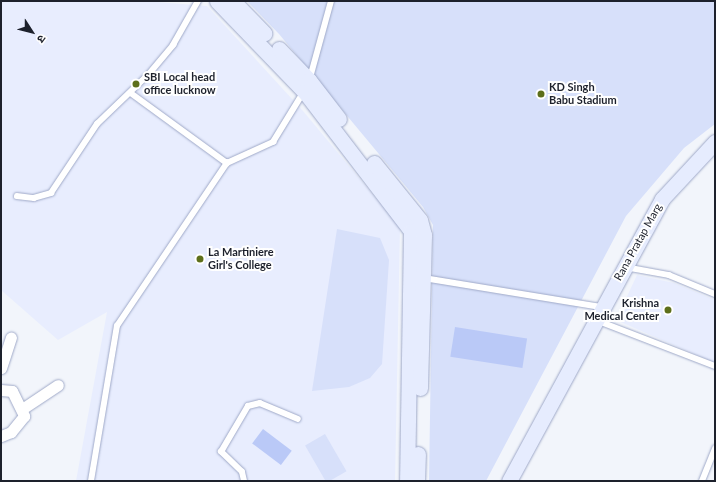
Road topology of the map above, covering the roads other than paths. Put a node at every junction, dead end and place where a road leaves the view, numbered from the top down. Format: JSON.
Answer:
{"nodes":[{"id":1,"x":198,"y":1,"type":"edge"},
{"id":2,"x":217,"y":1,"type":"edge"},
{"id":3,"x":233,"y":1,"type":"edge"},
{"id":4,"x":331,"y":1,"type":"edge"},
{"id":5,"x":307,"y":86,"type":"junction"},
{"id":6,"x":131,"y":93,"type":"junction"},
{"id":7,"x":715,"y":142,"type":"edge"},
{"id":8,"x":227,"y":163,"type":"junction"},
{"id":9,"x":17,"y":196,"type":"dead end"},
{"id":10,"x":625,"y":267,"type":"junction"},
{"id":11,"x":416,"y":277,"type":"junction"},
{"id":12,"x":715,"y":294,"type":"edge"},
{"id":13,"x":599,"y":313,"type":"junction"},
{"id":14,"x":11,"y":338,"type":"dead end"},
{"id":15,"x":715,"y":366,"type":"edge"},
{"id":16,"x":1,"y":368,"type":"edge"},
{"id":17,"x":58,"y":385,"type":"dead end"},
{"id":18,"x":1,"y":390,"type":"edge"},
{"id":19,"x":22,"y":409,"type":"junction"},
{"id":20,"x":298,"y":419,"type":"dead end"},
{"id":21,"x":1,"y":436,"type":"edge"},
{"id":22,"x":715,"y":449,"type":"edge"},
{"id":23,"x":91,"y":481,"type":"edge"},
{"id":24,"x":244,"y":481,"type":"edge"},
{"id":25,"x":407,"y":481,"type":"edge"},
{"id":26,"x":417,"y":481,"type":"edge"},
{"id":27,"x":509,"y":481,"type":"edge"},
{"id":28,"x":702,"y":481,"type":"edge"}],
"edges":[{"from":1,"to":6,"type":"lane"},
{"from":2,"to":5,"type":"street"},
{"from":3,"to":5,"type":"street"},
{"from":4,"to":5,"type":"lane"},
{"from":5,"to":8,"type":"lane"},
{"from":5,"to":11,"type":"street"},
{"from":6,"to":8,"type":"lane"},
{"from":6,"to":9,"type":"lane"},
{"from":7,"to":10,"type":"street","name":"Rana Pratap Marg"},
{"from":8,"to":23,"type":"lane"},
{"from":10,"to":12,"type":"lane"},
{"from":10,"to":13,"type":"street","name":"Rana Pratap Marg"},
{"from":11,"to":13,"type":"lane"},
{"from":11,"to":25,"type":"street"},
{"from":11,"to":26,"type":"street"},
{"from":13,"to":15,"type":"lane"},
{"from":13,"to":27,"type":"street","name":"Rana Pratap Marg"},
{"from":14,"to":16,"type":"street"},
{"from":17,"to":19,"type":"street"},
{"from":18,"to":19,"type":"street"},
{"from":19,"to":21,"type":"street"},
{"from":20,"to":24,"type":"lane"},
{"from":22,"to":28,"type":"lane"}]}
